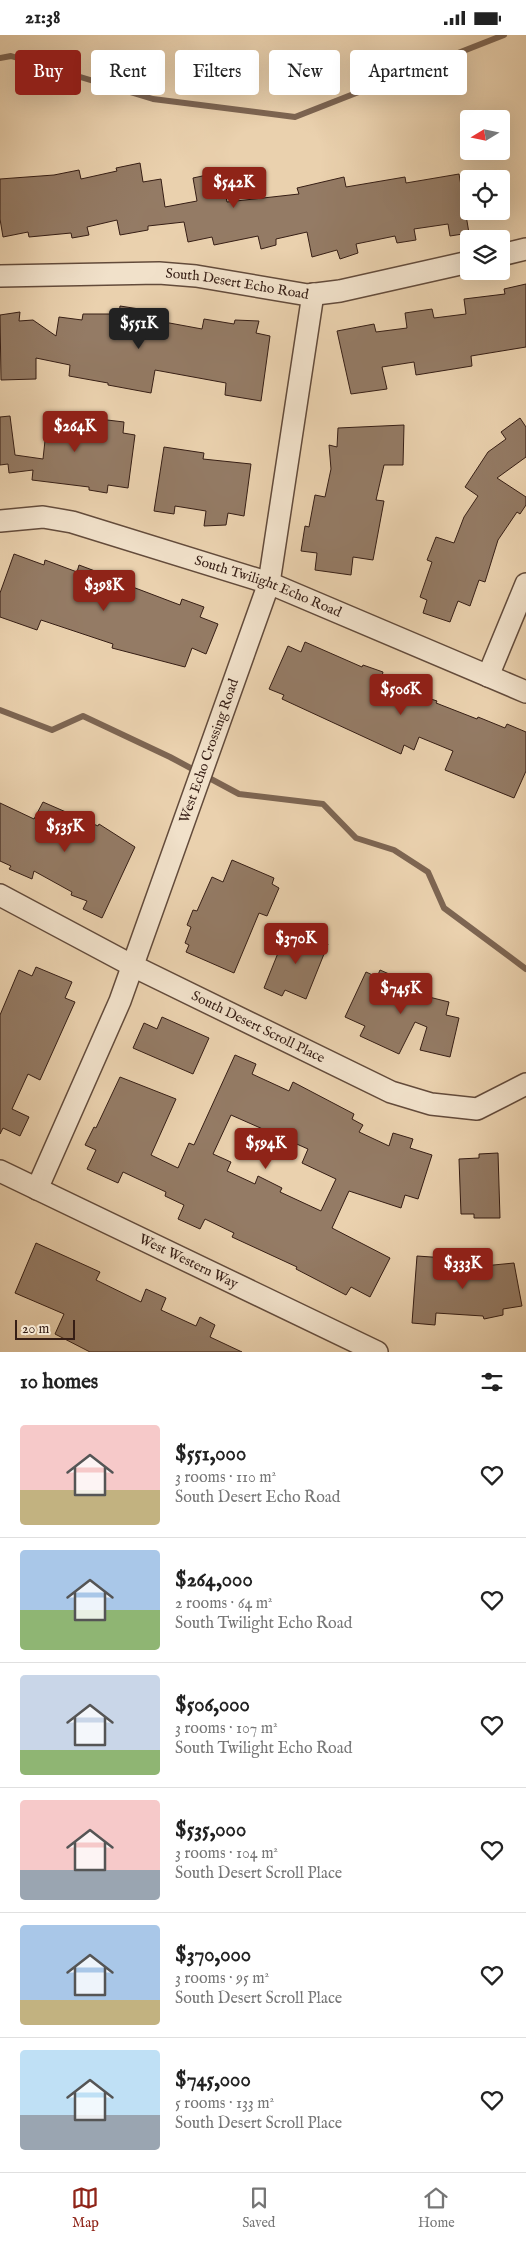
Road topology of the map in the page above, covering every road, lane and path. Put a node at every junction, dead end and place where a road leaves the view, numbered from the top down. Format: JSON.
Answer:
{"nodes":[{"id":1,"x":526,"y":249,"type":"edge"},
{"id":2,"x":510,"y":253,"type":"edge"},
{"id":3,"x":460,"y":264,"type":"edge"},
{"id":4,"x":0,"y":276,"type":"edge"},
{"id":5,"x":313,"y":294,"type":"junction"},
{"id":6,"x":0,"y":521,"type":"edge"},
{"id":7,"x":269,"y":583,"type":"junction"},
{"id":8,"x":526,"y":584,"type":"edge"},
{"id":9,"x":488,"y":676,"type":"junction"},
{"id":10,"x":526,"y":692,"type":"edge"},
{"id":11,"x":0,"y":895,"type":"edge"},
{"id":12,"x":133,"y":967,"type":"junction"},
{"id":13,"x":526,"y":1084,"type":"edge"},
{"id":14,"x":0,"y":1171,"type":"edge"},
{"id":15,"x":37,"y":1189,"type":"junction"},
{"id":16,"x":377,"y":1352,"type":"edge"}],
"edges":[{"from":1,"to":2,"type":"street"},
{"from":3,"to":5,"type":"street","name":"South Desert Echo Road"},
{"from":4,"to":5,"type":"street","name":"South Desert Echo Road"},
{"from":5,"to":7,"type":"street","name":"West Echo Crossing Road"},
{"from":6,"to":7,"type":"street","name":"South Twilight Echo Road"},
{"from":7,"to":9,"type":"street","name":"South Twilight Echo Road"},
{"from":7,"to":12,"type":"street","name":"West Echo Crossing Road"},
{"from":8,"to":9,"type":"street"},
{"from":9,"to":10,"type":"street","name":"South Twilight Echo Road"},
{"from":11,"to":12,"type":"street","name":"South Desert Scroll Place"},
{"from":12,"to":13,"type":"street","name":"South Desert Scroll Place"},
{"from":12,"to":15,"type":"street","name":"West Echo Crossing Road"},
{"from":14,"to":15,"type":"street","name":"West Western Way"},
{"from":15,"to":16,"type":"street","name":"West Western Way"}]}
